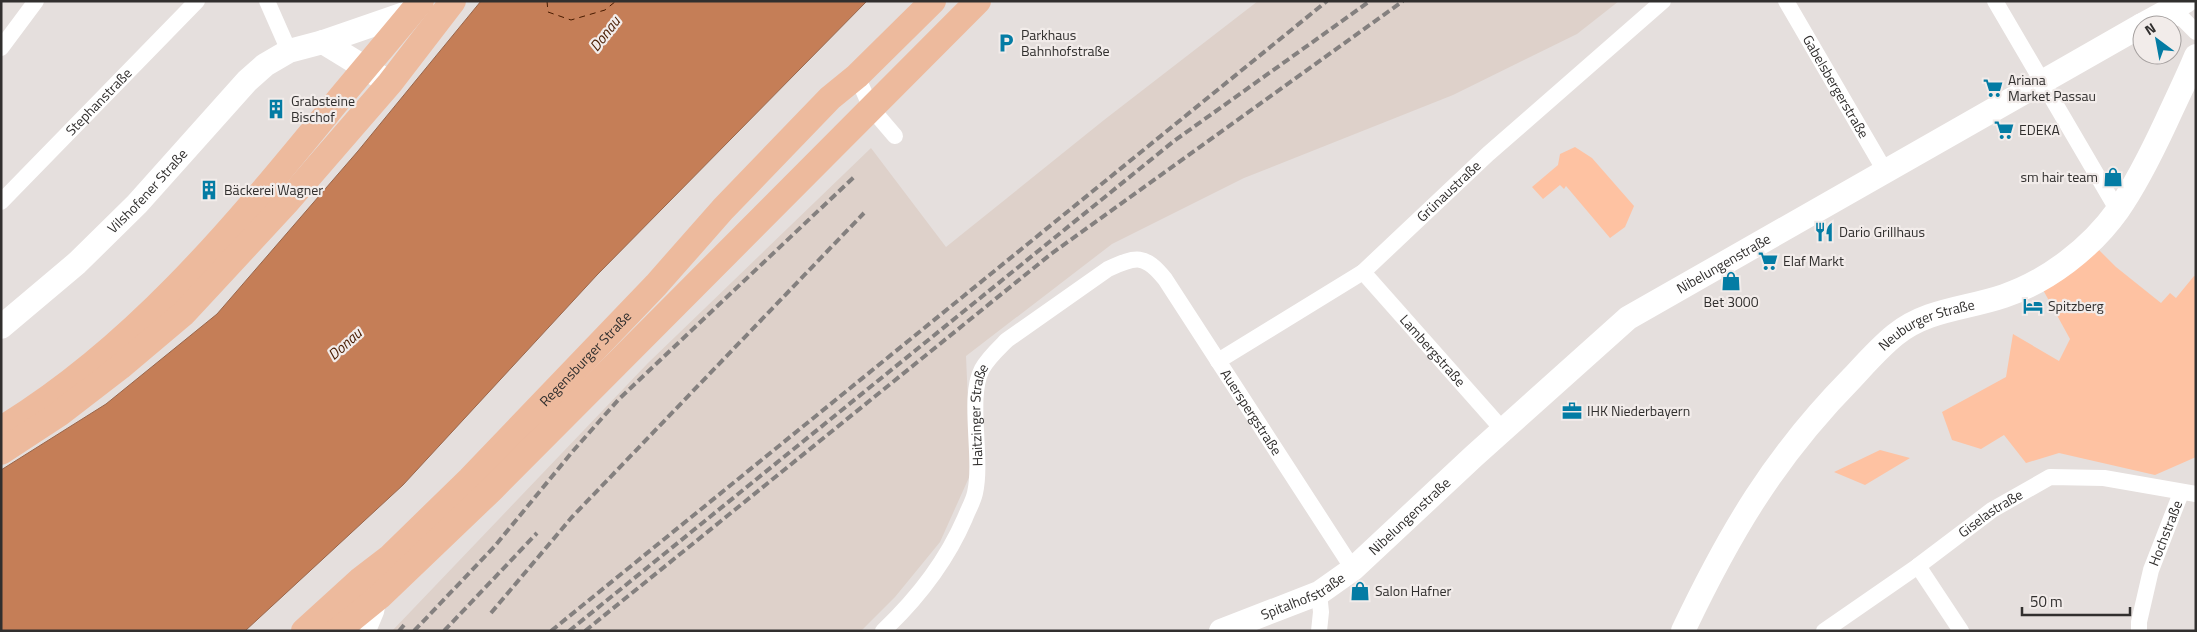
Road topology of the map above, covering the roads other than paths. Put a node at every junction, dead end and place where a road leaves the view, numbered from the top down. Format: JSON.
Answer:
{"nodes":[{"id":1,"x":36,"y":1,"type":"edge"},
{"id":2,"x":197,"y":1,"type":"edge"},
{"id":3,"x":267,"y":1,"type":"edge"},
{"id":4,"x":453,"y":1,"type":"edge"},
{"id":5,"x":933,"y":1,"type":"edge"},
{"id":6,"x":978,"y":1,"type":"edge"},
{"id":7,"x":1663,"y":1,"type":"edge"},
{"id":8,"x":1786,"y":1,"type":"edge"},
{"id":9,"x":1995,"y":1,"type":"edge"},
{"id":10,"x":2184,"y":2,"type":"edge"},
{"id":11,"x":417,"y":6,"type":"edge"},
{"id":12,"x":2163,"y":14,"type":"joint"},
{"id":13,"x":2132,"y":31,"type":"edge"},
{"id":14,"x":2196,"y":32,"type":"edge"},
{"id":15,"x":323,"y":42,"type":"junction"},
{"id":16,"x":1,"y":48,"type":"edge"},
{"id":17,"x":289,"y":51,"type":"junction"},
{"id":18,"x":2196,"y":56,"type":"edge"},
{"id":19,"x":365,"y":67,"type":"junction"},
{"id":20,"x":857,"y":76,"type":"junction"},
{"id":21,"x":2042,"y":82,"type":"junction"},
{"id":22,"x":390,"y":83,"type":"junction"},
{"id":23,"x":871,"y":108,"type":"junction"},
{"id":24,"x":895,"y":136,"type":"dead end"},
{"id":25,"x":1885,"y":171,"type":"junction"},
{"id":26,"x":1,"y":202,"type":"edge"},
{"id":27,"x":2118,"y":211,"type":"junction"},
{"id":28,"x":1144,"y":260,"type":"joint"},
{"id":29,"x":1363,"y":272,"type":"junction"},
{"id":30,"x":1,"y":327,"type":"edge"},
{"id":31,"x":1218,"y":361,"type":"junction"},
{"id":32,"x":1,"y":429,"type":"edge"},
{"id":33,"x":1503,"y":430,"type":"junction"},
{"id":34,"x":1,"y":452,"type":"edge"},
{"id":35,"x":2188,"y":494,"type":"edge"},
{"id":36,"x":390,"y":557,"type":"junction"},
{"id":37,"x":1918,"y":566,"type":"junction"},
{"id":38,"x":1353,"y":569,"type":"junction"},
{"id":39,"x":1319,"y":593,"type":"junction"},
{"id":40,"x":379,"y":597,"type":"junction"},
{"id":41,"x":304,"y":631,"type":"edge"},
{"id":42,"x":337,"y":631,"type":"edge"},
{"id":43,"x":368,"y":631,"type":"edge"},
{"id":44,"x":883,"y":631,"type":"edge"},
{"id":45,"x":1221,"y":631,"type":"edge"},
{"id":46,"x":1319,"y":631,"type":"edge"},
{"id":47,"x":1683,"y":631,"type":"edge"},
{"id":48,"x":1824,"y":631,"type":"edge"},
{"id":49,"x":1961,"y":631,"type":"edge"},
{"id":50,"x":2139,"y":631,"type":"edge"}],
"edges":[{"from":1,"to":16,"type":"street"},
{"from":2,"to":26,"type":"street","name":"Stephanstraße"},
{"from":3,"to":17,"type":"street"},
{"from":4,"to":22,"type":"main road"},
{"from":5,"to":20,"type":"main road","name":"Regensburger Straße"},
{"from":6,"to":23,"type":"main road","name":"Regensburger Straße"},
{"from":7,"to":29,"type":"street","name":"Grünaustraße"},
{"from":8,"to":25,"type":"street","name":"Gabelsbergerstraße"},
{"from":9,"to":21,"type":"street"},
{"from":10,"to":12,"type":"street","name":"Nibelungenstraße"},
{"from":11,"to":15,"type":"street","name":"Vilshofener Straße"},
{"from":11,"to":19,"type":"main road"},
{"from":12,"to":14,"type":"street"},
{"from":13,"to":21,"type":"street","name":"Nibelungenstraße"},
{"from":15,"to":17,"type":"street","name":"Vilshofener Straße"},
{"from":15,"to":19,"type":"street"},
{"from":17,"to":30,"type":"street","name":"Vilshofener Straße"},
{"from":18,"to":27,"type":"street","name":"Neuburger Straße"},
{"from":19,"to":22,"type":"street"},
{"from":19,"to":32,"type":"main road"},
{"from":20,"to":23,"type":"street"},
{"from":20,"to":36,"type":"main road","name":"Regensburger Straße"},
{"from":21,"to":25,"type":"street","name":"Nibelungenstraße"},
{"from":21,"to":27,"type":"street"},
{"from":22,"to":34,"type":"main road"},
{"from":23,"to":24,"type":"street"},
{"from":23,"to":40,"type":"main road","name":"Regensburger Straße"},
{"from":25,"to":33,"type":"street","name":"Nibelungenstraße"},
{"from":27,"to":47,"type":"street","name":"Neuburger Straße"},
{"from":28,"to":31,"type":"street","name":"Auerspergstraße"},
{"from":28,"to":44,"type":"street","name":"Haitzinger Straße"},
{"from":29,"to":31,"type":"street","name":"Grünaustraße"},
{"from":29,"to":33,"type":"street","name":"Lambergstraße"},
{"from":31,"to":38,"type":"street","name":"Auerspergstraße"},
{"from":33,"to":38,"type":"street","name":"Nibelungenstraße"},
{"from":35,"to":37,"type":"street","name":"Giselastraße"},
{"from":35,"to":50,"type":"street","name":"Hochstraße"},
{"from":36,"to":40,"type":"main road"},
{"from":36,"to":41,"type":"main road","name":"Regensburger Straße"},
{"from":37,"to":48,"type":"street","name":"Giselastraße"},
{"from":37,"to":49,"type":"street"},
{"from":38,"to":39,"type":"street","name":"Spitalhofstraße"},
{"from":39,"to":45,"type":"street","name":"Spitalhofstraße"},
{"from":39,"to":46,"type":"street"},
{"from":40,"to":42,"type":"main road","name":"Regensburger Straße"},
{"from":40,"to":43,"type":"street"}]}
